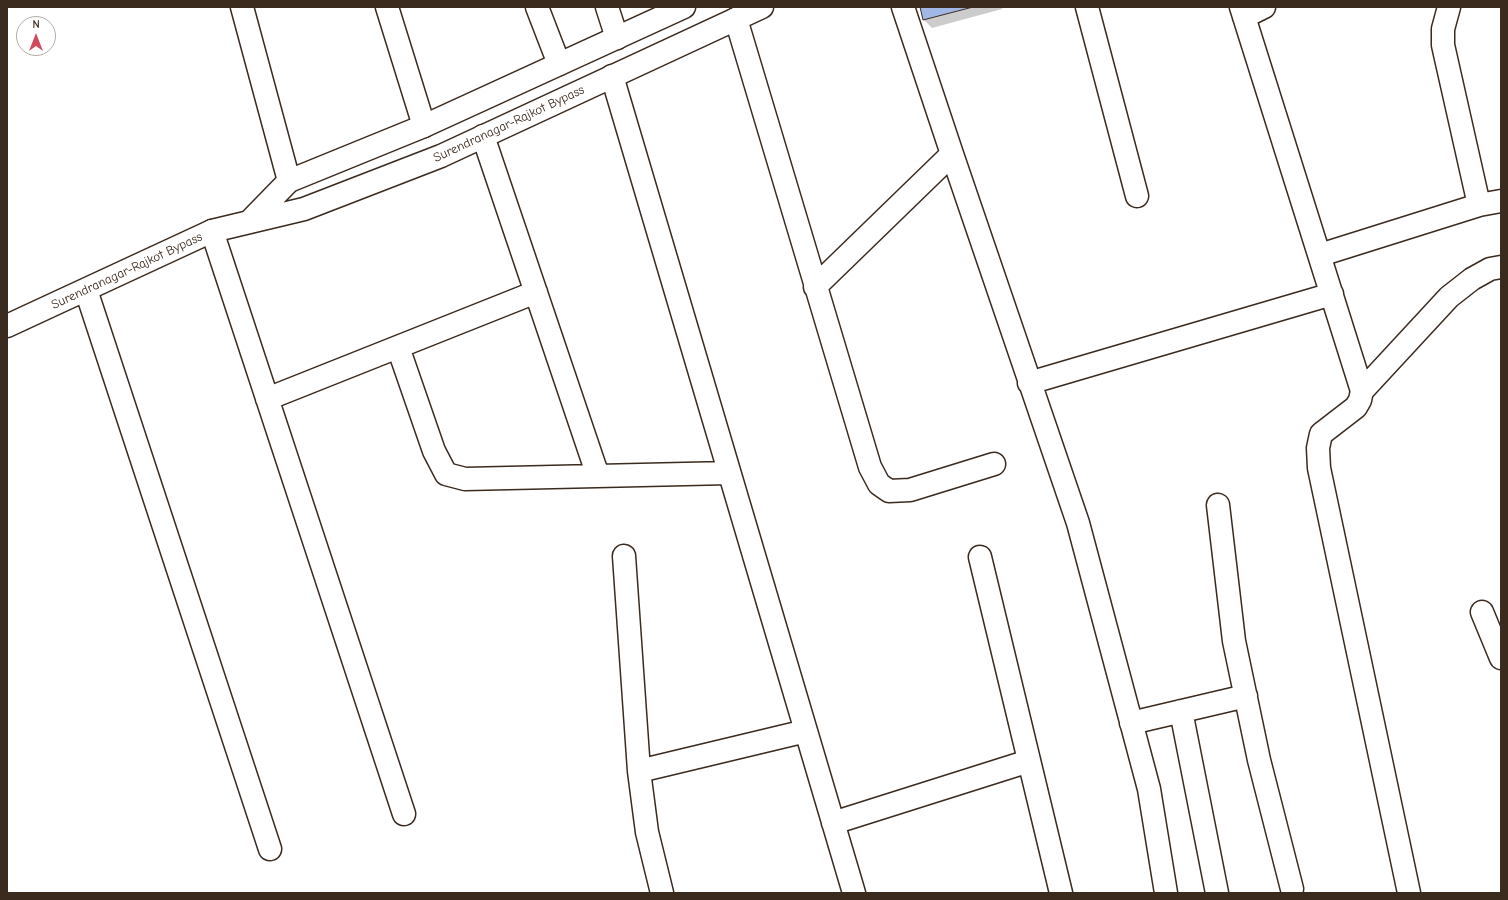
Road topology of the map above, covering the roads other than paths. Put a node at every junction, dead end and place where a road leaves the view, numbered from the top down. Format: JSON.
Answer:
{"nodes":[{"id":1,"x":242,"y":7,"type":"edge"},
{"id":2,"x":387,"y":7,"type":"edge"},
{"id":3,"x":537,"y":7,"type":"edge"},
{"id":4,"x":607,"y":7,"type":"edge"},
{"id":5,"x":684,"y":7,"type":"edge"},
{"id":6,"x":762,"y":7,"type":"edge"},
{"id":7,"x":903,"y":7,"type":"edge"},
{"id":8,"x":1087,"y":7,"type":"edge"},
{"id":9,"x":1264,"y":7,"type":"edge"},
{"id":10,"x":1449,"y":7,"type":"edge"},
{"id":11,"x":1243,"y":12,"type":"edge"},
{"id":12,"x":736,"y":19,"type":"junction"},
{"id":13,"x":617,"y":38,"type":"junction"},
{"id":14,"x":559,"y":64,"type":"junction"},
{"id":15,"x":612,"y":76,"type":"junction"},
{"id":16,"x":424,"y":126,"type":"junction"},
{"id":17,"x":483,"y":136,"type":"junction"},
{"id":18,"x":952,"y":154,"type":"junction"},
{"id":19,"x":288,"y":181,"type":"junction"},
{"id":20,"x":1137,"y":196,"type":"dead end"},
{"id":21,"x":1501,"y":201,"type":"edge"},
{"id":22,"x":1479,"y":205,"type":"junction"},
{"id":23,"x":249,"y":222,"type":"junction"},
{"id":24,"x":212,"y":231,"type":"junction"},
{"id":25,"x":1320,"y":255,"type":"junction"},
{"id":26,"x":1501,"y":267,"type":"edge"},
{"id":27,"x":816,"y":287,"type":"junction"},
{"id":28,"x":86,"y":290,"type":"junction"},
{"id":29,"x":536,"y":292,"type":"junction"},
{"id":30,"x":1332,"y":294,"type":"junction"},
{"id":31,"x":7,"y":326,"type":"edge"},
{"id":32,"x":398,"y":347,"type":"junction"},
{"id":33,"x":1029,"y":383,"type":"junction"},
{"id":34,"x":1362,"y":391,"type":"junction"},
{"id":35,"x":267,"y":399,"type":"junction"},
{"id":36,"x":994,"y":464,"type":"dead end"},
{"id":37,"x":729,"y":472,"type":"junction"},
{"id":38,"x":598,"y":476,"type":"junction"},
{"id":39,"x":1218,"y":506,"type":"dead end"},
{"id":40,"x":624,"y":556,"type":"dead end"},
{"id":41,"x":980,"y":557,"type":"dead end"},
{"id":42,"x":1482,"y":612,"type":"dead end"},
{"id":43,"x":1501,"y":658,"type":"edge"},
{"id":44,"x":1246,"y":696,"type":"junction"},
{"id":45,"x":1181,"y":711,"type":"junction"},
{"id":46,"x":1131,"y":723,"type":"junction"},
{"id":47,"x":806,"y":731,"type":"junction"},
{"id":48,"x":1029,"y":761,"type":"junction"},
{"id":49,"x":639,"y":771,"type":"junction"},
{"id":50,"x":404,"y":814,"type":"dead end"},
{"id":51,"x":833,"y":823,"type":"junction"},
{"id":52,"x":270,"y":849,"type":"dead end"},
{"id":53,"x":1292,"y":889,"type":"dead end"},
{"id":54,"x":662,"y":893,"type":"edge"},
{"id":55,"x":854,"y":893,"type":"edge"},
{"id":56,"x":1061,"y":893,"type":"edge"},
{"id":57,"x":1166,"y":893,"type":"edge"},
{"id":58,"x":1217,"y":893,"type":"edge"},
{"id":59,"x":1409,"y":893,"type":"edge"}],
"edges":[{"from":1,"to":19,"type":"street"},
{"from":2,"to":16,"type":"street"},
{"from":3,"to":14,"type":"street"},
{"from":4,"to":13,"type":"street"},
{"from":5,"to":13,"type":"street"},
{"from":6,"to":12,"type":"street","name":"Surendranagar-Rajkot Bypass"},
{"from":7,"to":18,"type":"street"},
{"from":8,"to":20,"type":"street"},
{"from":9,"to":11,"type":"street"},
{"from":10,"to":22,"type":"street"},
{"from":11,"to":25,"type":"street"},
{"from":12,"to":15,"type":"street","name":"Surendranagar-Rajkot Bypass"},
{"from":12,"to":27,"type":"street"},
{"from":13,"to":14,"type":"street"},
{"from":14,"to":16,"type":"street"},
{"from":15,"to":17,"type":"street","name":"Surendranagar-Rajkot Bypass"},
{"from":15,"to":37,"type":"street"},
{"from":16,"to":19,"type":"street"},
{"from":17,"to":23,"type":"street","name":"Surendranagar-Rajkot Bypass"},
{"from":17,"to":29,"type":"street"},
{"from":18,"to":27,"type":"street"},
{"from":18,"to":33,"type":"street"},
{"from":19,"to":23,"type":"street"},
{"from":21,"to":22,"type":"street"},
{"from":22,"to":25,"type":"street"},
{"from":23,"to":24,"type":"street","name":"Surendranagar-Rajkot Bypass"},
{"from":24,"to":28,"type":"street","name":"Surendranagar-Rajkot Bypass"},
{"from":24,"to":35,"type":"street"},
{"from":25,"to":30,"type":"street"},
{"from":26,"to":34,"type":"street"},
{"from":27,"to":36,"type":"street"},
{"from":28,"to":31,"type":"street","name":"Surendranagar-Rajkot Bypass"},
{"from":28,"to":52,"type":"street"},
{"from":29,"to":32,"type":"street"},
{"from":29,"to":38,"type":"street"},
{"from":30,"to":33,"type":"street"},
{"from":30,"to":34,"type":"street"},
{"from":32,"to":35,"type":"street"},
{"from":32,"to":38,"type":"street"},
{"from":33,"to":46,"type":"street"},
{"from":34,"to":59,"type":"street"},
{"from":35,"to":50,"type":"street"},
{"from":37,"to":38,"type":"street"},
{"from":37,"to":47,"type":"street"},
{"from":39,"to":44,"type":"street"},
{"from":40,"to":49,"type":"street"},
{"from":41,"to":48,"type":"street"},
{"from":42,"to":43,"type":"street"},
{"from":44,"to":45,"type":"street"},
{"from":44,"to":53,"type":"street"},
{"from":45,"to":46,"type":"street"},
{"from":45,"to":58,"type":"street"},
{"from":46,"to":57,"type":"street"},
{"from":47,"to":49,"type":"street"},
{"from":47,"to":51,"type":"street"},
{"from":48,"to":51,"type":"street"},
{"from":48,"to":56,"type":"street"},
{"from":49,"to":54,"type":"street"},
{"from":51,"to":55,"type":"street"}]}
